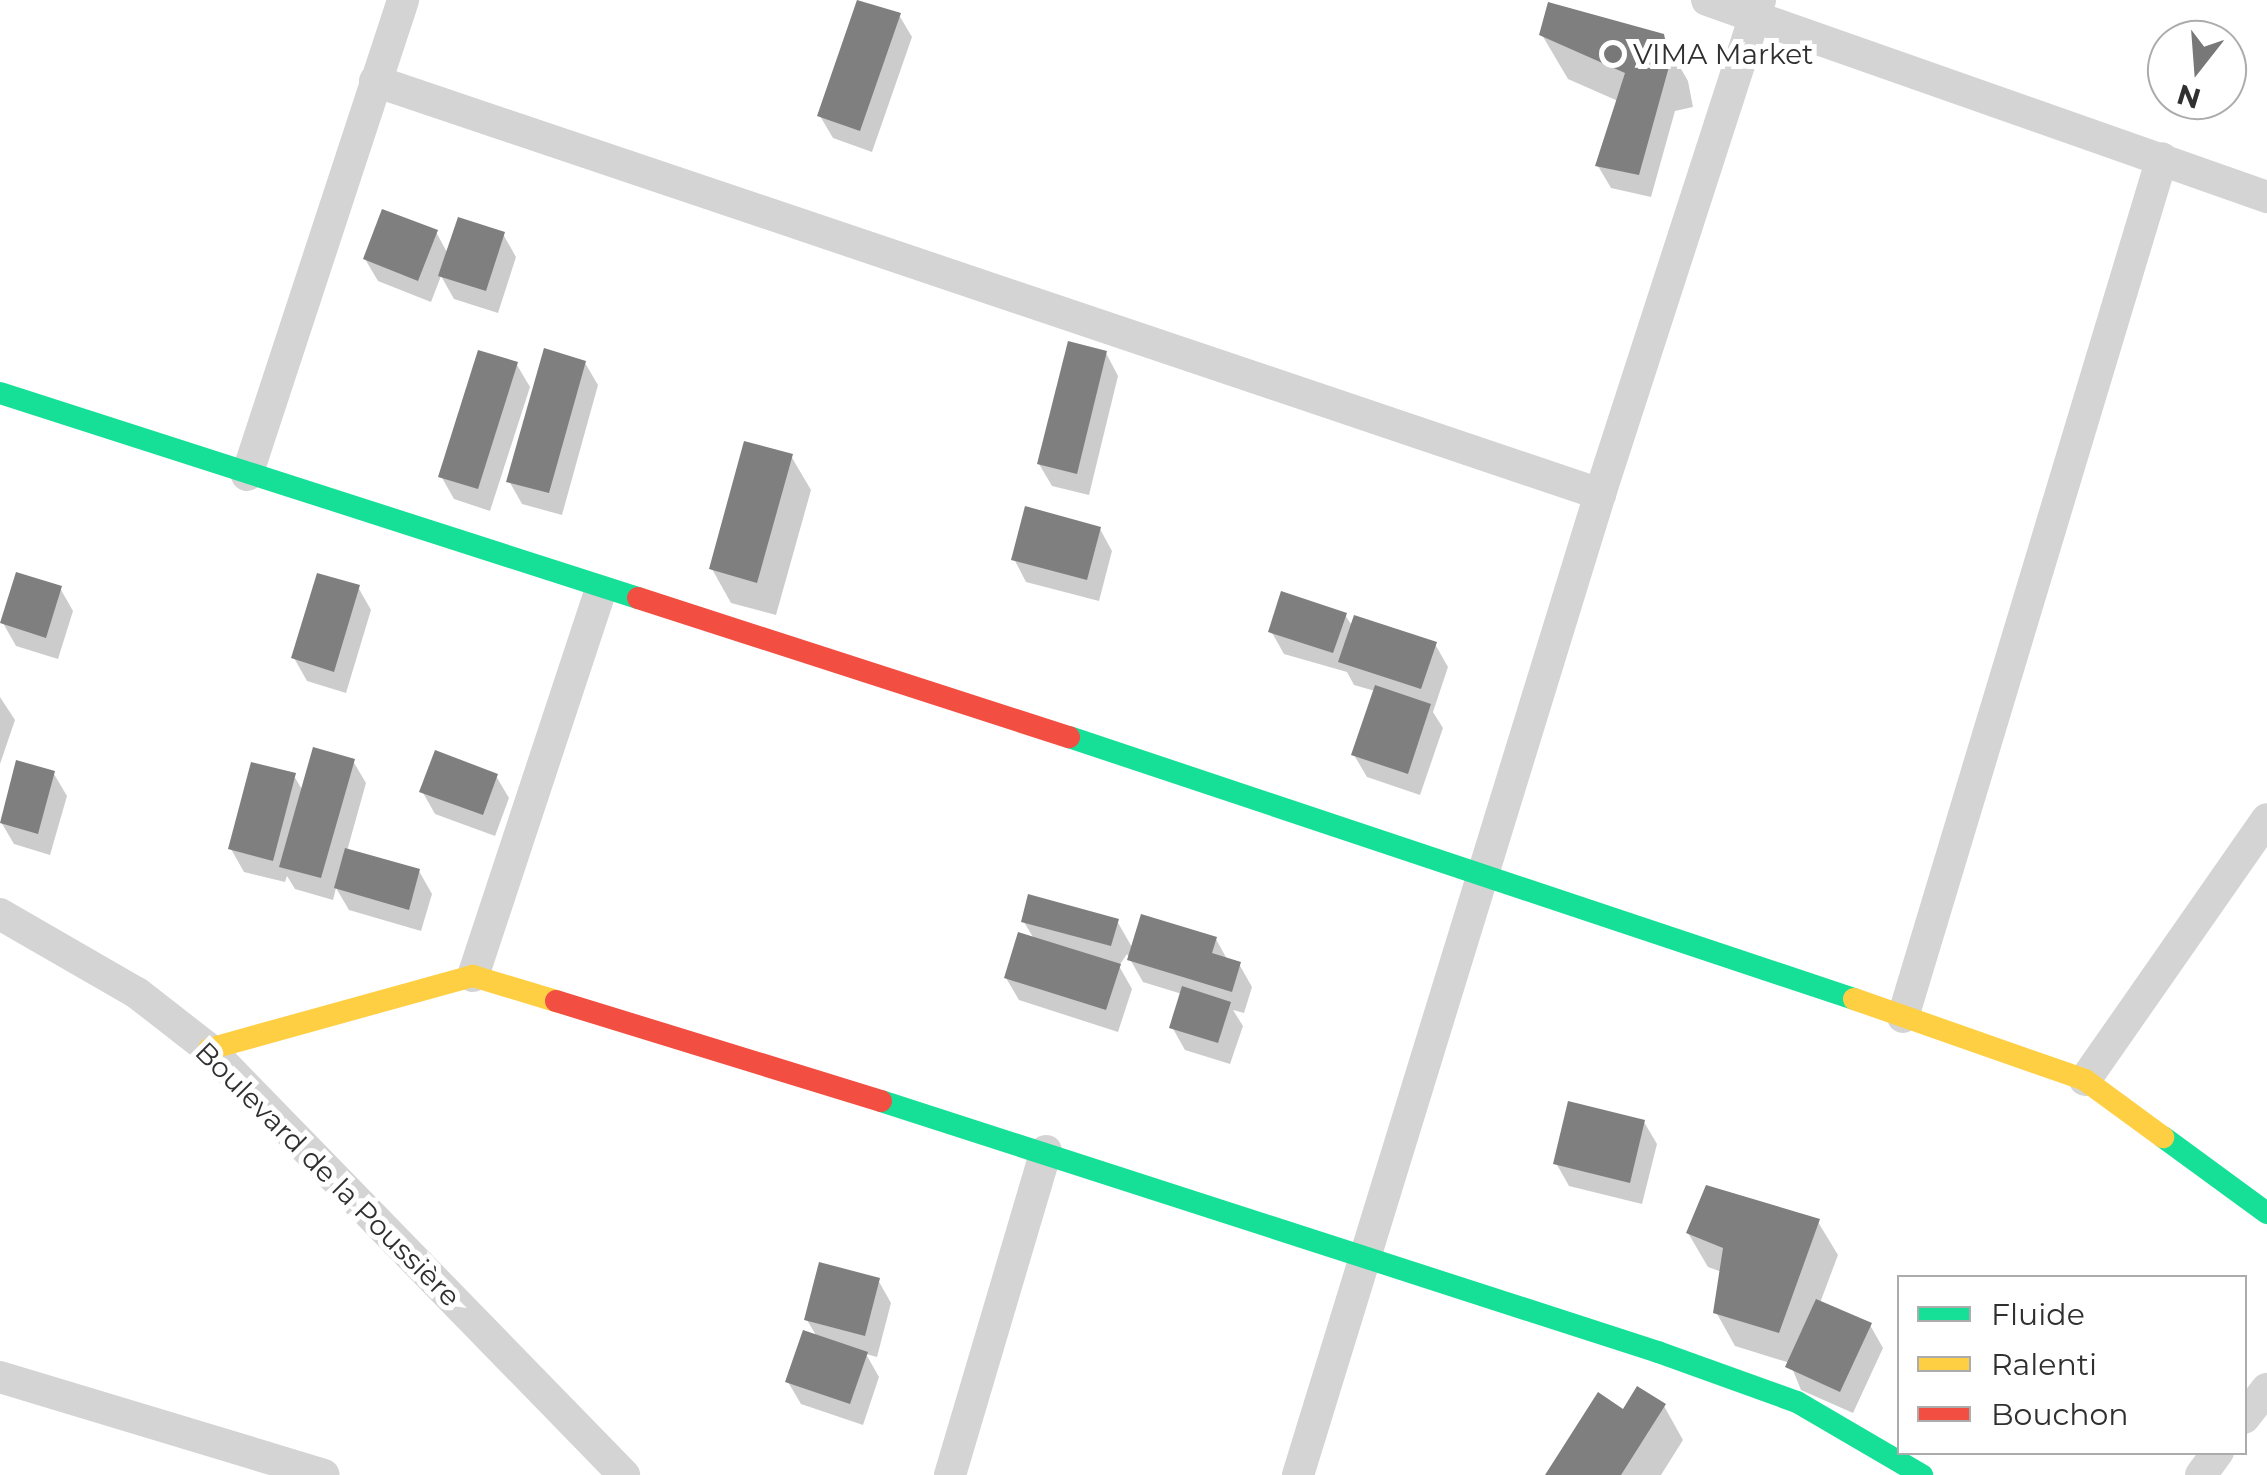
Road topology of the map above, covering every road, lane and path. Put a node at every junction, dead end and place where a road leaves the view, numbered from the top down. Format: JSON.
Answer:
{"nodes":[{"id":1,"x":403,"y":0,"type":"edge"},
{"id":2,"x":1707,"y":0,"type":"edge"},
{"id":3,"x":1757,"y":8,"type":"edge"},
{"id":4,"x":374,"y":81,"type":"junction"},
{"id":5,"x":2162,"y":158,"type":"junction"},
{"id":6,"x":2267,"y":198,"type":"edge"},
{"id":7,"x":0,"y":393,"type":"edge"},
{"id":8,"x":248,"y":475,"type":"junction"},
{"id":9,"x":1600,"y":494,"type":"junction"},
{"id":10,"x":600,"y":590,"type":"junction"},
{"id":11,"x":2267,"y":820,"type":"edge"},
{"id":12,"x":1482,"y":870,"type":"junction"},
{"id":13,"x":0,"y":914,"type":"edge"},
{"id":14,"x":473,"y":976,"type":"junction"},
{"id":15,"x":1903,"y":1017,"type":"junction"},
{"id":16,"x":209,"y":1049,"type":"junction"},
{"id":17,"x":2085,"y":1080,"type":"junction"},
{"id":18,"x":1046,"y":1151,"type":"junction"},
{"id":19,"x":2267,"y":1213,"type":"edge"},
{"id":20,"x":1363,"y":1259,"type":"junction"},
{"id":21,"x":0,"y":1376,"type":"edge"},
{"id":22,"x":2267,"y":1389,"type":"edge"},
{"id":23,"x":2247,"y":1414,"type":"edge"},
{"id":24,"x":323,"y":1475,"type":"edge"},
{"id":25,"x":624,"y":1475,"type":"edge"},
{"id":26,"x":950,"y":1475,"type":"edge"},
{"id":27,"x":1298,"y":1475,"type":"edge"},
{"id":28,"x":1922,"y":1475,"type":"edge"}],
"edges":[{"from":1,"to":4,"type":"street"},
{"from":2,"to":3,"type":"street"},
{"from":3,"to":5,"type":"street"},
{"from":3,"to":9,"type":"street"},
{"from":4,"to":8,"type":"street"},
{"from":4,"to":9,"type":"street"},
{"from":5,"to":6,"type":"street"},
{"from":5,"to":15,"type":"street"},
{"from":7,"to":8,"type":"street"},
{"from":8,"to":10,"type":"street"},
{"from":9,"to":12,"type":"street"},
{"from":10,"to":12,"type":"street"},
{"from":10,"to":14,"type":"street"},
{"from":11,"to":17,"type":"street"},
{"from":12,"to":15,"type":"street"},
{"from":12,"to":20,"type":"street"},
{"from":13,"to":16,"type":"street","name":"Boulevard de la Poussière"},
{"from":14,"to":16,"type":"street"},
{"from":14,"to":18,"type":"street"},
{"from":15,"to":17,"type":"street"},
{"from":16,"to":25,"type":"street","name":"Boulevard de la Poussière"},
{"from":17,"to":19,"type":"street"},
{"from":18,"to":20,"type":"street"},
{"from":18,"to":26,"type":"street"},
{"from":20,"to":27,"type":"street"},
{"from":20,"to":28,"type":"street"},
{"from":21,"to":24,"type":"street"},
{"from":22,"to":23,"type":"street"}]}
